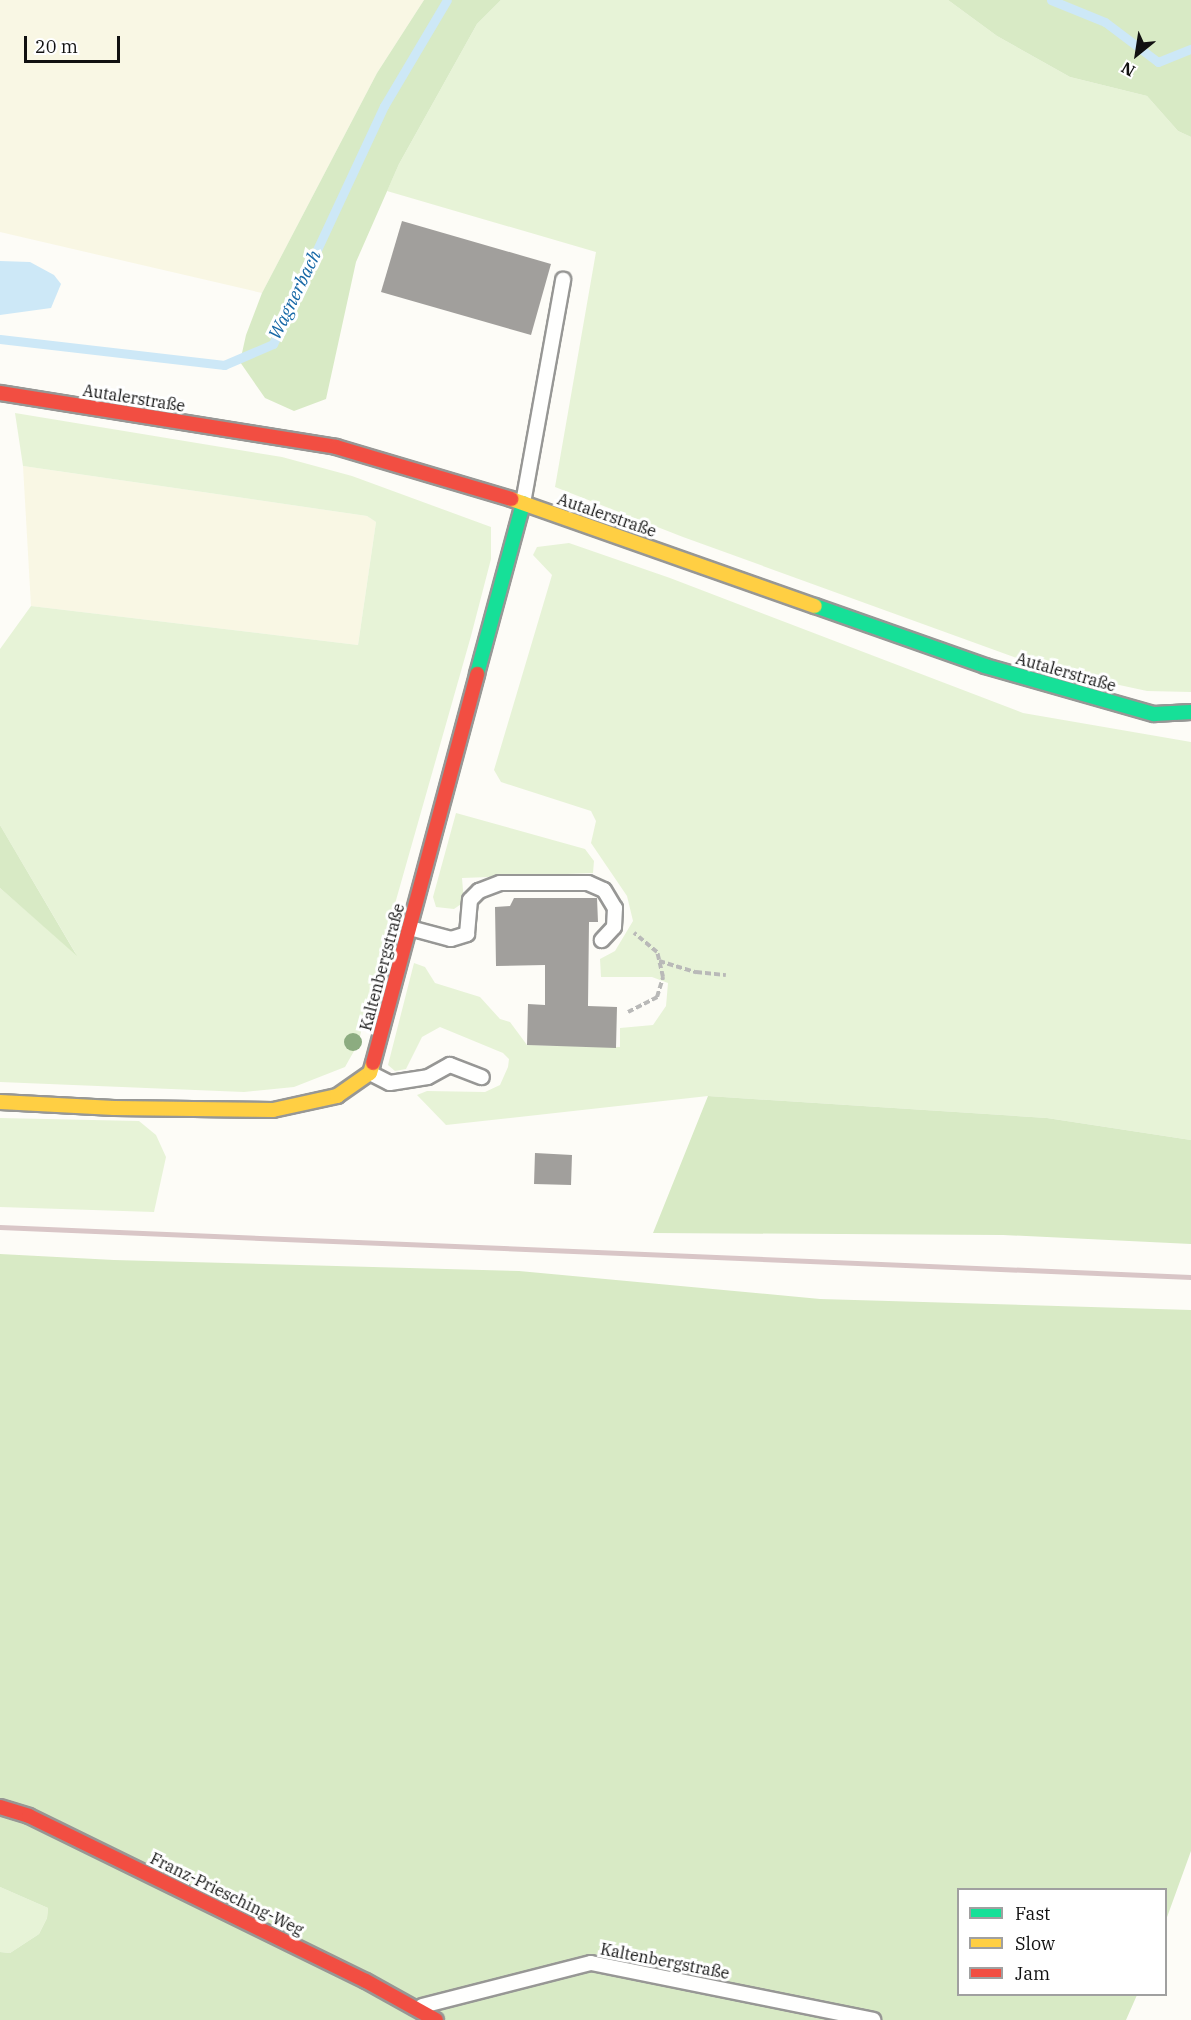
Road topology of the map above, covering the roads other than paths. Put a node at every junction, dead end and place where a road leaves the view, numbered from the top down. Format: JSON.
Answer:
{"nodes":[{"id":1,"x":563,"y":280,"type":"dead end"},
{"id":2,"x":0,"y":393,"type":"edge"},
{"id":3,"x":523,"y":503,"type":"junction"},
{"id":4,"x":1191,"y":712,"type":"edge"},
{"id":5,"x":410,"y":928,"type":"junction"},
{"id":6,"x":602,"y":940,"type":"dead end"},
{"id":7,"x":370,"y":1073,"type":"junction"},
{"id":8,"x":482,"y":1077,"type":"dead end"},
{"id":9,"x":0,"y":1102,"type":"edge"},
{"id":10,"x":0,"y":1806,"type":"edge"},
{"id":11,"x":416,"y":2007,"type":"junction"},
{"id":12,"x":436,"y":2020,"type":"edge"},
{"id":13,"x":873,"y":2020,"type":"edge"}],
"edges":[{"from":1,"to":3,"type":"lane"},
{"from":2,"to":3,"type":"street","name":"Autalerstraße"},
{"from":3,"to":4,"type":"street","name":"Autalerstraße"},
{"from":3,"to":5,"type":"street","name":"Kaltenbergstraße"},
{"from":5,"to":6,"type":"lane"},
{"from":5,"to":7,"type":"street","name":"Kaltenbergstraße"},
{"from":7,"to":8,"type":"lane"},
{"from":7,"to":9,"type":"street"},
{"from":10,"to":11,"type":"street","name":"Franz-Priesching-Weg"},
{"from":11,"to":12,"type":"street","name":"Franz-Priesching-Weg"},
{"from":11,"to":13,"type":"lane","name":"Kaltenbergstraße"}]}
